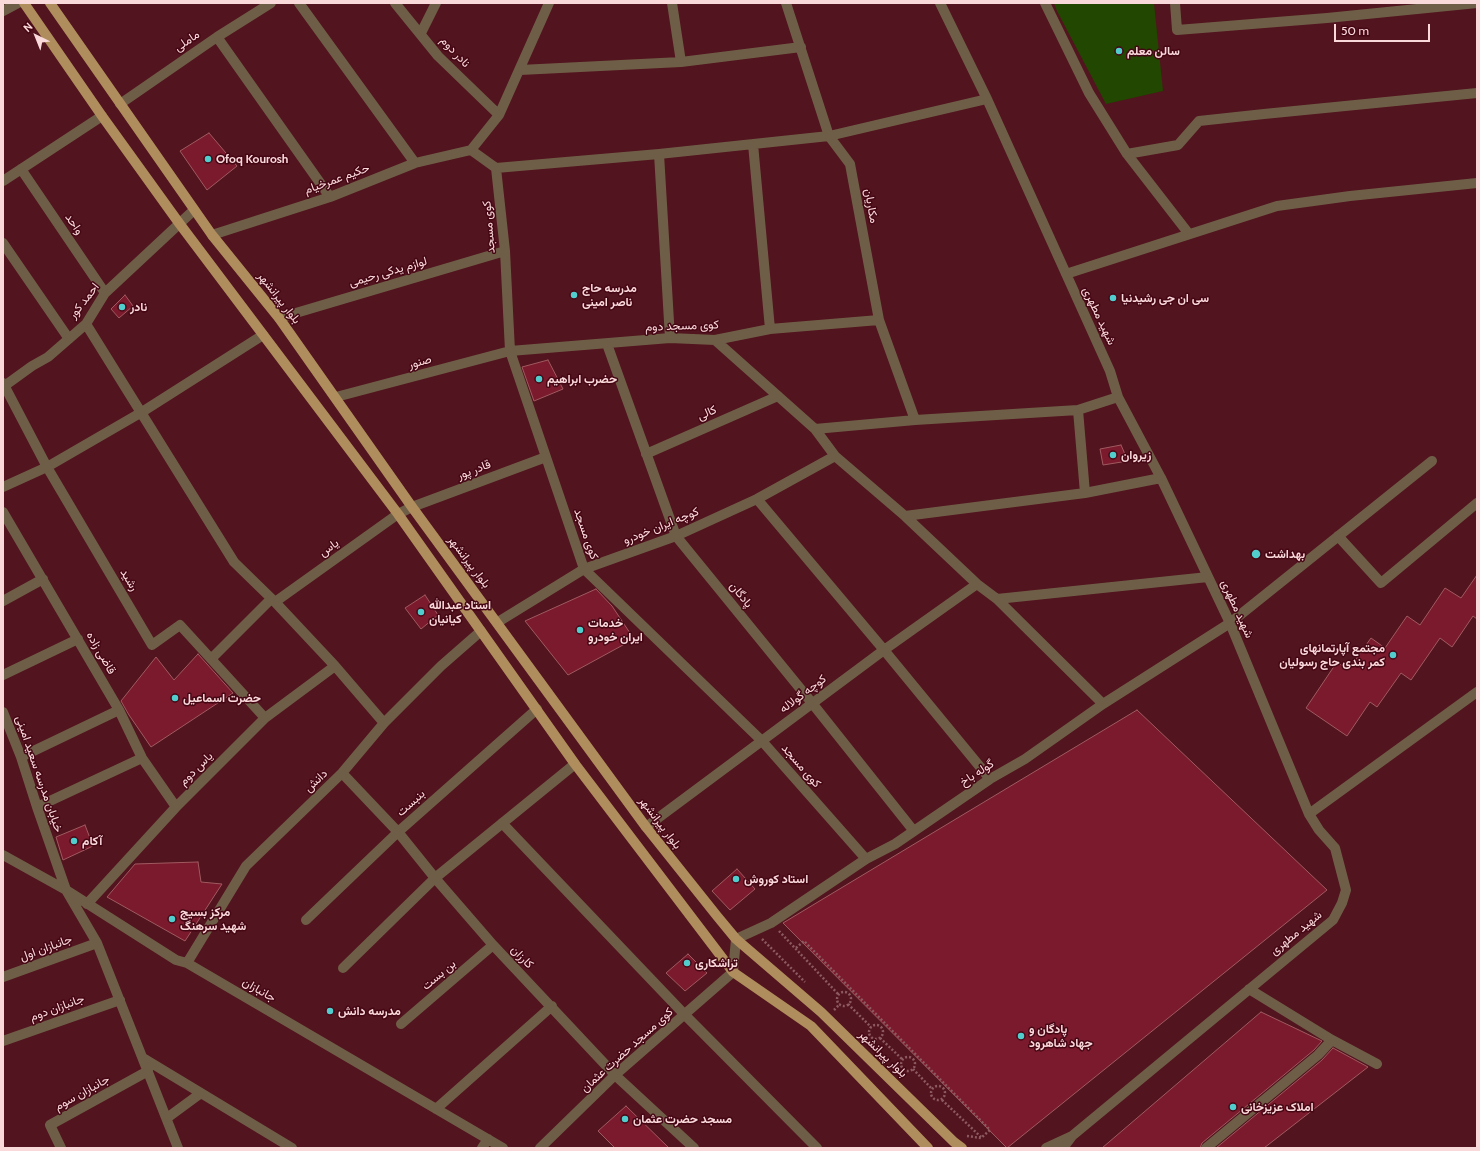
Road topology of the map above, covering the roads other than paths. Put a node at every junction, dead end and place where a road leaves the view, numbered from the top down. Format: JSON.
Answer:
{"nodes":[{"id":1,"x":18,"y":3,"type":"edge"},
{"id":2,"x":24,"y":3,"type":"edge"},
{"id":3,"x":50,"y":3,"type":"edge"},
{"id":4,"x":272,"y":3,"type":"edge"},
{"id":5,"x":299,"y":3,"type":"edge"},
{"id":6,"x":395,"y":3,"type":"edge"},
{"id":7,"x":436,"y":3,"type":"edge"},
{"id":8,"x":549,"y":3,"type":"edge"},
{"id":9,"x":672,"y":3,"type":"edge"},
{"id":10,"x":786,"y":3,"type":"edge"},
{"id":11,"x":940,"y":3,"type":"edge"},
{"id":12,"x":1045,"y":3,"type":"edge"},
{"id":13,"x":1175,"y":3,"type":"edge"},
{"id":14,"x":1477,"y":3,"type":"edge"},
{"id":15,"x":3,"y":11,"type":"edge"},
{"id":16,"x":421,"y":33,"type":"junction"},
{"id":17,"x":217,"y":37,"type":"junction"},
{"id":18,"x":801,"y":47,"type":"junction"},
{"id":19,"x":681,"y":62,"type":"junction"},
{"id":20,"x":520,"y":70,"type":"junction"},
{"id":21,"x":1477,"y":93,"type":"edge"},
{"id":22,"x":987,"y":99,"type":"junction"},
{"id":23,"x":120,"y":104,"type":"junction"},
{"id":24,"x":499,"y":115,"type":"junction"},
{"id":25,"x":102,"y":116,"type":"junction"},
{"id":26,"x":829,"y":136,"type":"junction"},
{"id":27,"x":753,"y":144,"type":"junction"},
{"id":28,"x":471,"y":150,"type":"junction"},
{"id":29,"x":659,"y":154,"type":"junction"},
{"id":30,"x":1127,"y":154,"type":"junction"},
{"id":31,"x":415,"y":163,"type":"junction"},
{"id":32,"x":496,"y":168,"type":"junction"},
{"id":33,"x":21,"y":169,"type":"junction"},
{"id":34,"x":3,"y":181,"type":"edge"},
{"id":35,"x":1477,"y":183,"type":"edge"},
{"id":36,"x":330,"y":197,"type":"junction"},
{"id":37,"x":194,"y":210,"type":"junction"},
{"id":38,"x":179,"y":223,"type":"junction"},
{"id":39,"x":1189,"y":234,"type":"junction"},
{"id":40,"x":212,"y":235,"type":"junction"},
{"id":41,"x":3,"y":243,"type":"edge"},
{"id":42,"x":505,"y":251,"type":"junction"},
{"id":43,"x":1066,"y":274,"type":"junction"},
{"id":44,"x":105,"y":294,"type":"junction"},
{"id":45,"x":279,"y":318,"type":"junction"},
{"id":46,"x":879,"y":320,"type":"junction"},
{"id":47,"x":86,"y":324,"type":"junction"},
{"id":48,"x":770,"y":329,"type":"junction"},
{"id":49,"x":262,"y":335,"type":"junction"},
{"id":50,"x":670,"y":338,"type":"junction"},
{"id":51,"x":69,"y":339,"type":"junction"},
{"id":52,"x":715,"y":340,"type":"junction"},
{"id":53,"x":607,"y":344,"type":"junction"},
{"id":54,"x":510,"y":351,"type":"junction"},
{"id":55,"x":4,"y":386,"type":"edge"},
{"id":56,"x":778,"y":396,"type":"junction"},
{"id":57,"x":336,"y":397,"type":"junction"},
{"id":58,"x":1118,"y":397,"type":"junction"},
{"id":59,"x":1078,"y":410,"type":"junction"},
{"id":60,"x":142,"y":412,"type":"junction"},
{"id":61,"x":915,"y":420,"type":"junction"},
{"id":62,"x":816,"y":429,"type":"junction"},
{"id":63,"x":646,"y":454,"type":"junction"},
{"id":64,"x":835,"y":456,"type":"junction"},
{"id":65,"x":546,"y":457,"type":"junction"},
{"id":66,"x":1432,"y":461,"type":"dead end"},
{"id":67,"x":47,"y":467,"type":"junction"},
{"id":68,"x":1161,"y":478,"type":"junction"},
{"id":69,"x":3,"y":487,"type":"edge"},
{"id":70,"x":1085,"y":493,"type":"junction"},
{"id":71,"x":757,"y":499,"type":"junction"},
{"id":72,"x":1477,"y":503,"type":"edge"},
{"id":73,"x":412,"y":507,"type":"junction"},
{"id":74,"x":3,"y":512,"type":"edge"},
{"id":75,"x":398,"y":514,"type":"junction"},
{"id":76,"x":905,"y":516,"type":"junction"},
{"id":77,"x":676,"y":536,"type":"junction"},
{"id":78,"x":1338,"y":536,"type":"junction"},
{"id":79,"x":584,"y":569,"type":"junction"},
{"id":80,"x":1208,"y":577,"type":"junction"},
{"id":81,"x":43,"y":579,"type":"junction"},
{"id":82,"x":977,"y":584,"type":"junction"},
{"id":83,"x":997,"y":599,"type":"junction"},
{"id":84,"x":3,"y":601,"type":"edge"},
{"id":85,"x":273,"y":601,"type":"junction"},
{"id":86,"x":498,"y":622,"type":"junction"},
{"id":87,"x":1230,"y":623,"type":"junction"},
{"id":88,"x":481,"y":631,"type":"junction"},
{"id":89,"x":78,"y":639,"type":"junction"},
{"id":90,"x":884,"y":650,"type":"junction"},
{"id":91,"x":211,"y":659,"type":"junction"},
{"id":92,"x":335,"y":666,"type":"junction"},
{"id":93,"x":3,"y":675,"type":"edge"},
{"id":94,"x":1477,"y":692,"type":"edge"},
{"id":95,"x":812,"y":703,"type":"junction"},
{"id":96,"x":1103,"y":704,"type":"junction"},
{"id":97,"x":537,"y":709,"type":"junction"},
{"id":98,"x":119,"y":710,"type":"junction"},
{"id":99,"x":3,"y":712,"type":"edge"},
{"id":100,"x":265,"y":718,"type":"junction"},
{"id":101,"x":5,"y":722,"type":"edge"},
{"id":102,"x":384,"y":724,"type":"junction"},
{"id":103,"x":762,"y":741,"type":"junction"},
{"id":104,"x":21,"y":757,"type":"junction"},
{"id":105,"x":142,"y":758,"type":"junction"},
{"id":106,"x":575,"y":764,"type":"junction"},
{"id":107,"x":342,"y":773,"type":"junction"},
{"id":108,"x":990,"y":779,"type":"junction"},
{"id":109,"x":37,"y":807,"type":"junction"},
{"id":110,"x":176,"y":807,"type":"junction"},
{"id":111,"x":1309,"y":814,"type":"junction"},
{"id":112,"x":502,"y":823,"type":"junction"},
{"id":113,"x":646,"y":827,"type":"junction"},
{"id":114,"x":913,"y":830,"type":"junction"},
{"id":115,"x":398,"y":832,"type":"junction"},
{"id":116,"x":3,"y":855,"type":"edge"},
{"id":117,"x":866,"y":859,"type":"junction"},
{"id":118,"x":435,"y":878,"type":"junction"},
{"id":119,"x":66,"y":890,"type":"junction"},
{"id":120,"x":87,"y":904,"type":"junction"},
{"id":121,"x":306,"y":920,"type":"dead end"},
{"id":122,"x":736,"y":939,"type":"junction"},
{"id":123,"x":97,"y":943,"type":"junction"},
{"id":124,"x":493,"y":945,"type":"junction"},
{"id":125,"x":187,"y":963,"type":"junction"},
{"id":126,"x":343,"y":968,"type":"dead end"},
{"id":127,"x":732,"y":972,"type":"junction"},
{"id":128,"x":3,"y":977,"type":"edge"},
{"id":129,"x":1249,"y":989,"type":"junction"},
{"id":130,"x":120,"y":1000,"type":"junction"},
{"id":131,"x":552,"y":1006,"type":"junction"},
{"id":132,"x":685,"y":1015,"type":"junction"},
{"id":133,"x":401,"y":1024,"type":"dead end"},
{"id":134,"x":1332,"y":1040,"type":"junction"},
{"id":135,"x":3,"y":1041,"type":"edge"},
{"id":136,"x":143,"y":1058,"type":"junction"},
{"id":137,"x":1377,"y":1064,"type":"dead end"},
{"id":138,"x":148,"y":1072,"type":"junction"},
{"id":139,"x":615,"y":1075,"type":"junction"},
{"id":140,"x":201,"y":1093,"type":"junction"},
{"id":141,"x":436,"y":1109,"type":"junction"},
{"id":142,"x":167,"y":1118,"type":"junction"},
{"id":143,"x":1072,"y":1136,"type":"junction"},
{"id":144,"x":488,"y":1139,"type":"junction"},
{"id":145,"x":61,"y":1148,"type":"edge"},
{"id":146,"x":178,"y":1148,"type":"edge"},
{"id":147,"x":292,"y":1148,"type":"edge"},
{"id":148,"x":482,"y":1148,"type":"edge"},
{"id":149,"x":503,"y":1148,"type":"edge"},
{"id":150,"x":540,"y":1148,"type":"edge"},
{"id":151,"x":694,"y":1148,"type":"edge"},
{"id":152,"x":817,"y":1148,"type":"edge"},
{"id":153,"x":928,"y":1148,"type":"edge"},
{"id":154,"x":962,"y":1148,"type":"edge"},
{"id":155,"x":1046,"y":1148,"type":"edge"},
{"id":156,"x":1063,"y":1148,"type":"edge"},
{"id":157,"x":1206,"y":1148,"type":"edge"}],
"edges":[{"from":1,"to":15,"type":"street"},
{"from":2,"to":25,"type":"main road"},
{"from":3,"to":23,"type":"main road","name":"بلوار پیرانشهر"},
{"from":4,"to":17,"type":"street","name":"ماملی"},
{"from":5,"to":31,"type":"street"},
{"from":6,"to":16,"type":"street","name":"نادر دوم"},
{"from":7,"to":16,"type":"street"},
{"from":8,"to":20,"type":"street"},
{"from":9,"to":19,"type":"street"},
{"from":10,"to":18,"type":"street","name":"مکاریان"},
{"from":11,"to":22,"type":"street","name":"شهید مطهری"},
{"from":12,"to":30,"type":"street"},
{"from":13,"to":14,"type":"street"},
{"from":16,"to":24,"type":"street","name":"نادر دوم"},
{"from":17,"to":23,"type":"street","name":"ماملی"},
{"from":17,"to":36,"type":"street"},
{"from":18,"to":19,"type":"street"},
{"from":18,"to":26,"type":"street","name":"مکاریان"},
{"from":19,"to":20,"type":"street"},
{"from":20,"to":24,"type":"street"},
{"from":21,"to":30,"type":"street"},
{"from":22,"to":26,"type":"street"},
{"from":22,"to":43,"type":"street","name":"شهید مطهری"},
{"from":23,"to":37,"type":"main road","name":"بلوار پیرانشهر"},
{"from":24,"to":28,"type":"street"},
{"from":25,"to":33,"type":"street"},
{"from":25,"to":38,"type":"main road"},
{"from":26,"to":27,"type":"street"},
{"from":26,"to":46,"type":"street","name":"مکاریان"},
{"from":27,"to":29,"type":"street"},
{"from":27,"to":48,"type":"street"},
{"from":28,"to":31,"type":"street","name":"حکیم عمرخیام"},
{"from":28,"to":32,"type":"street"},
{"from":29,"to":32,"type":"street"},
{"from":29,"to":50,"type":"street"},
{"from":30,"to":39,"type":"street"},
{"from":31,"to":36,"type":"street","name":"حکیم عمرخیام"},
{"from":32,"to":42,"type":"street","name":"کوی مسجد"},
{"from":33,"to":34,"type":"street"},
{"from":33,"to":44,"type":"street","name":"واحد"},
{"from":35,"to":39,"type":"street"},
{"from":36,"to":40,"type":"street","name":"حکیم عمرخیام"},
{"from":37,"to":38,"type":"street","name":"احمد کور"},
{"from":37,"to":40,"type":"main road","name":"بلوار پیرانشهر"},
{"from":38,"to":44,"type":"street","name":"احمد کور"},
{"from":38,"to":49,"type":"main road"},
{"from":39,"to":43,"type":"street"},
{"from":40,"to":45,"type":"main road","name":"بلوار پیرانشهر"},
{"from":41,"to":51,"type":"street"},
{"from":42,"to":45,"type":"street","name":"لوازم یدکی رحیمی"},
{"from":42,"to":54,"type":"street","name":"کوی مسجد"},
{"from":43,"to":58,"type":"street","name":"شهید مطهری"},
{"from":44,"to":47,"type":"street","name":"احمد کور"},
{"from":45,"to":57,"type":"main road","name":"بلوار پیرانشهر"},
{"from":46,"to":48,"type":"street","name":"کوی مسجد دوم"},
{"from":46,"to":61,"type":"street","name":"مکاریان"},
{"from":47,"to":51,"type":"street","name":"احمد کور"},
{"from":47,"to":60,"type":"street"},
{"from":48,"to":52,"type":"street","name":"کوی مسجد دوم"},
{"from":49,"to":60,"type":"street"},
{"from":49,"to":75,"type":"main road"},
{"from":50,"to":52,"type":"street","name":"کوی مسجد دوم"},
{"from":50,"to":53,"type":"street","name":"کوی مسجد دوم"},
{"from":51,"to":55,"type":"street","name":"احمد کور"},
{"from":52,"to":56,"type":"street"},
{"from":53,"to":54,"type":"street","name":"کوی مسجد دوم"},
{"from":53,"to":63,"type":"street","name":"پادگان"},
{"from":54,"to":57,"type":"street","name":"صنور"},
{"from":54,"to":65,"type":"street","name":"کوی مسجد"},
{"from":55,"to":67,"type":"street","name":"رشید"},
{"from":56,"to":62,"type":"street"},
{"from":56,"to":63,"type":"street","name":"کالی"},
{"from":57,"to":73,"type":"main road","name":"بلوار پیرانشهر"},
{"from":58,"to":59,"type":"street"},
{"from":58,"to":68,"type":"street","name":"شهید مطهری"},
{"from":59,"to":61,"type":"street"},
{"from":59,"to":70,"type":"street"},
{"from":60,"to":67,"type":"street"},
{"from":60,"to":85,"type":"street"},
{"from":61,"to":62,"type":"street"},
{"from":62,"to":64,"type":"street"},
{"from":63,"to":77,"type":"street","name":"پادگان"},
{"from":64,"to":71,"type":"street","name":"کوچه ایران خودرو"},
{"from":64,"to":76,"type":"street"},
{"from":65,"to":73,"type":"street","name":"قادر پور"},
{"from":65,"to":79,"type":"street","name":"کوی مسجد"},
{"from":66,"to":78,"type":"street","name":"گوله باخ"},
{"from":67,"to":69,"type":"street"},
{"from":67,"to":91,"type":"street","name":"رشید"},
{"from":68,"to":70,"type":"street"},
{"from":68,"to":80,"type":"street","name":"شهید مطهری"},
{"from":70,"to":76,"type":"street"},
{"from":71,"to":77,"type":"street","name":"کوچه ایران خودرو"},
{"from":71,"to":90,"type":"street"},
{"from":72,"to":78,"type":"street"},
{"from":73,"to":75,"type":"street","name":"قادر پور"},
{"from":73,"to":86,"type":"main road","name":"بلوار پیرانشهر"},
{"from":74,"to":81,"type":"street","name":"قاضی زاده"},
{"from":75,"to":85,"type":"street","name":"یاس"},
{"from":75,"to":88,"type":"main road"},
{"from":76,"to":82,"type":"street"},
{"from":77,"to":79,"type":"street","name":"کوچه ایران خودرو"},
{"from":77,"to":95,"type":"street","name":"پادگان"},
{"from":78,"to":87,"type":"street","name":"گوله باخ"},
{"from":79,"to":86,"type":"street","name":"کوچه ایران خودرو"},
{"from":79,"to":103,"type":"street","name":"کوی مسجد"},
{"from":80,"to":83,"type":"street"},
{"from":80,"to":87,"type":"street","name":"شهید مطهری"},
{"from":81,"to":84,"type":"street"},
{"from":81,"to":89,"type":"street","name":"قاضی زاده"},
{"from":82,"to":83,"type":"street"},
{"from":82,"to":90,"type":"street","name":"کوچه گولاله"},
{"from":83,"to":96,"type":"street"},
{"from":85,"to":91,"type":"street","name":"یاس"},
{"from":85,"to":92,"type":"street"},
{"from":86,"to":113,"type":"main road","name":"بلوار پیرانشهر"},
{"from":87,"to":96,"type":"street","name":"گوله باخ"},
{"from":87,"to":111,"type":"street","name":"شهید مطهری"},
{"from":88,"to":97,"type":"main road"},
{"from":88,"to":102,"type":"street","name":"دانش"},
{"from":89,"to":93,"type":"street"},
{"from":89,"to":98,"type":"street","name":"قاضی زاده"},
{"from":90,"to":95,"type":"street","name":"کوچه گولاله"},
{"from":90,"to":108,"type":"street"},
{"from":91,"to":100,"type":"street","name":"رشید"},
{"from":92,"to":100,"type":"street","name":"یاس دوم"},
{"from":92,"to":102,"type":"street"},
{"from":94,"to":111,"type":"street"},
{"from":95,"to":103,"type":"street","name":"کوچه گولاله"},
{"from":95,"to":114,"type":"street","name":"پادگان"},
{"from":96,"to":108,"type":"street","name":"گوله باخ"},
{"from":97,"to":106,"type":"main road"},
{"from":97,"to":115,"type":"street","name":"بنبست"},
{"from":98,"to":104,"type":"street"},
{"from":98,"to":105,"type":"street","name":"قاضی زاده"},
{"from":99,"to":101,"type":"street","name":"خیابان مدرسه سعید امینی"},
{"from":100,"to":110,"type":"street","name":"یاس دوم"},
{"from":101,"to":104,"type":"street","name":"خیابان مدرسه سعید امینی"},
{"from":102,"to":107,"type":"street","name":"دانش"},
{"from":103,"to":113,"type":"street","name":"کوچه گولاله"},
{"from":103,"to":117,"type":"street","name":"کوی مسجد"},
{"from":104,"to":109,"type":"street","name":"خیابان مدرسه سعید امینی"},
{"from":105,"to":109,"type":"street"},
{"from":105,"to":110,"type":"street","name":"قاضی زاده"},
{"from":106,"to":112,"type":"street"},
{"from":106,"to":127,"type":"main road"},
{"from":107,"to":115,"type":"street","name":"کارزان"},
{"from":107,"to":125,"type":"street","name":"دانش"},
{"from":108,"to":114,"type":"street","name":"گوله باخ"},
{"from":109,"to":119,"type":"street","name":"خیابان مدرسه سعید امینی"},
{"from":110,"to":120,"type":"street","name":"یاس دوم"},
{"from":111,"to":129,"type":"street","name":"شهید مطهری"},
{"from":112,"to":118,"type":"street"},
{"from":112,"to":132,"type":"street"},
{"from":113,"to":122,"type":"main road","name":"بلوار پیرانشهر"},
{"from":114,"to":117,"type":"street","name":"گوله باخ"},
{"from":115,"to":118,"type":"street","name":"کارزان"},
{"from":115,"to":121,"type":"street","name":"بنبست"},
{"from":116,"to":119,"type":"street","name":"جانبازان"},
{"from":117,"to":122,"type":"street","name":"گوله باخ"},
{"from":118,"to":124,"type":"street","name":"کارزان"},
{"from":118,"to":126,"type":"street"},
{"from":119,"to":120,"type":"street","name":"جانبازان"},
{"from":119,"to":123,"type":"street","name":"خیابان مدرسه سعید امینی"},
{"from":120,"to":125,"type":"street","name":"جانبازان"},
{"from":122,"to":127,"type":"street"},
{"from":122,"to":154,"type":"main road","name":"بلوار پیرانشهر"},
{"from":123,"to":128,"type":"street","name":"جانبازان اول"},
{"from":123,"to":130,"type":"street","name":"خیابان مدرسه سعید امینی"},
{"from":124,"to":131,"type":"street","name":"کارزان"},
{"from":124,"to":133,"type":"street","name":"بن بست"},
{"from":125,"to":141,"type":"street","name":"جانبازان"},
{"from":127,"to":132,"type":"street","name":"کوی مسجد حضرت عثمان"},
{"from":127,"to":153,"type":"main road"},
{"from":129,"to":134,"type":"street"},
{"from":129,"to":143,"type":"street","name":"شهید مطهری"},
{"from":130,"to":135,"type":"street","name":"جانبازان دوم"},
{"from":130,"to":136,"type":"street","name":"خیابان مدرسه سعید امینی"},
{"from":131,"to":139,"type":"street","name":"کارزان"},
{"from":131,"to":141,"type":"street"},
{"from":132,"to":139,"type":"street","name":"کوی مسجد حضرت عثمان"},
{"from":132,"to":152,"type":"street"},
{"from":134,"to":137,"type":"street"},
{"from":134,"to":157,"type":"street"},
{"from":136,"to":138,"type":"street","name":"خیابان مدرسه سعید امینی"},
{"from":136,"to":140,"type":"street"},
{"from":138,"to":142,"type":"street","name":"خیابان مدرسه سعید امینی"},
{"from":138,"to":145,"type":"street","name":"جانبازان سوم"},
{"from":139,"to":150,"type":"street","name":"کوی مسجد حضرت عثمان"},
{"from":139,"to":151,"type":"street","name":"کارزان"},
{"from":140,"to":142,"type":"street"},
{"from":140,"to":147,"type":"street"},
{"from":141,"to":144,"type":"street","name":"جانبازان"},
{"from":142,"to":146,"type":"street","name":"خیابان مدرسه سعید امینی"},
{"from":143,"to":155,"type":"street"},
{"from":143,"to":156,"type":"street"},
{"from":144,"to":148,"type":"street"},
{"from":144,"to":149,"type":"street","name":"جانبازان"}]}
